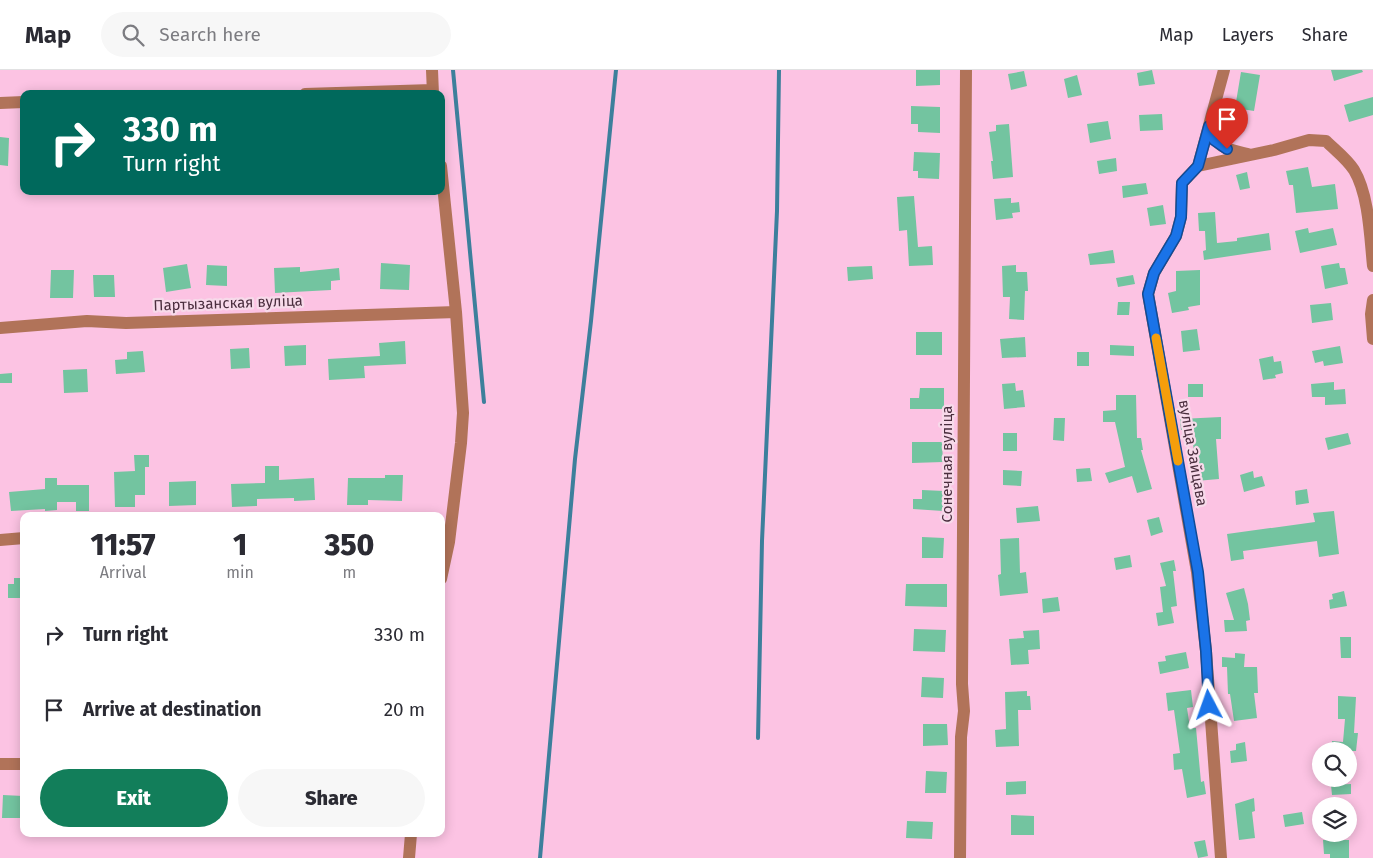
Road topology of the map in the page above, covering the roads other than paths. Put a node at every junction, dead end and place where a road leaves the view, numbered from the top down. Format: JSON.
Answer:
{"nodes":[{"id":1,"x":432,"y":70,"type":"edge"},
{"id":2,"x":966,"y":70,"type":"edge"},
{"id":3,"x":1224,"y":70,"type":"edge"},
{"id":4,"x":433,"y":90,"type":"edge"},
{"id":5,"x":20,"y":102,"type":"edge"},
{"id":6,"x":0,"y":103,"type":"edge"},
{"id":7,"x":1209,"y":126,"type":"junction"},
{"id":8,"x":1252,"y":155,"type":"junction"},
{"id":9,"x":1198,"y":166,"type":"junction"},
{"id":10,"x":444,"y":195,"type":"edge"},
{"id":11,"x":1373,"y":266,"type":"edge"},
{"id":12,"x":1373,"y":300,"type":"edge"},
{"id":13,"x":456,"y":312,"type":"junction"},
{"id":14,"x":0,"y":328,"type":"edge"},
{"id":15,"x":1373,"y":339,"type":"edge"},
{"id":16,"x":20,"y":538,"type":"edge"},
{"id":17,"x":0,"y":540,"type":"edge"},
{"id":18,"x":445,"y":540,"type":"edge"},
{"id":19,"x":0,"y":764,"type":"edge"},
{"id":20,"x":20,"y":764,"type":"edge"},
{"id":21,"x":411,"y":837,"type":"edge"},
{"id":22,"x":410,"y":858,"type":"edge"},
{"id":23,"x":960,"y":858,"type":"edge"},
{"id":24,"x":1221,"y":858,"type":"edge"}],
"edges":[{"from":1,"to":4,"type":"street"},
{"from":2,"to":23,"type":"street","name":"Сонечная вуліца"},
{"from":3,"to":7,"type":"street","name":"вуліца Зайцава"},
{"from":5,"to":6,"type":"street"},
{"from":7,"to":8,"type":"street"},
{"from":7,"to":9,"type":"street","name":"вуліца Зайцава"},
{"from":8,"to":9,"type":"street"},
{"from":8,"to":11,"type":"street"},
{"from":9,"to":24,"type":"street","name":"вуліца Зайцава"},
{"from":10,"to":13,"type":"street"},
{"from":12,"to":15,"type":"street"},
{"from":13,"to":14,"type":"street","name":"Партызанская вуліца"},
{"from":13,"to":18,"type":"street"},
{"from":16,"to":17,"type":"street"},
{"from":19,"to":20,"type":"street"},
{"from":21,"to":22,"type":"street"}]}
